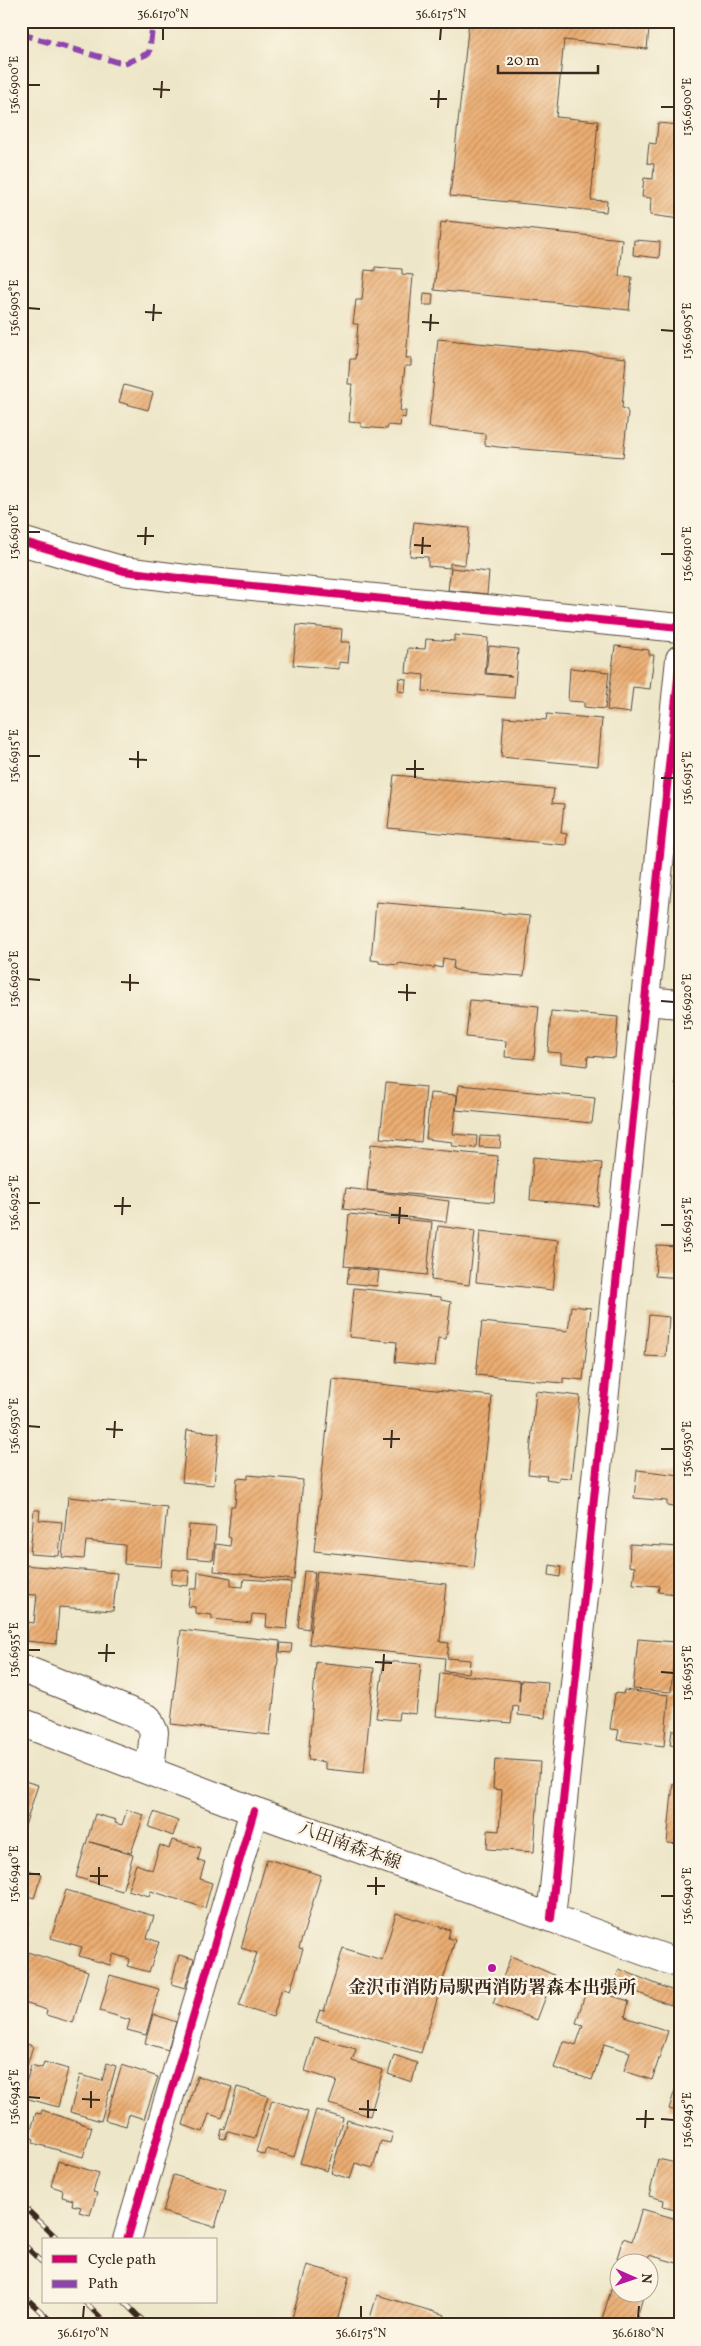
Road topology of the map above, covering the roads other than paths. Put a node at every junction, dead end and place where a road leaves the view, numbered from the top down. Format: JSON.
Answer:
{"nodes":[{"id":1,"x":21,"y":542,"type":"edge"},
{"id":2,"x":680,"y":628,"type":"edge"},
{"id":3,"x":680,"y":659,"type":"edge"},
{"id":4,"x":646,"y":1001,"type":"junction"},
{"id":5,"x":680,"y":1004,"type":"edge"},
{"id":6,"x":21,"y":1668,"type":"edge"},
{"id":7,"x":21,"y":1722,"type":"edge"},
{"id":8,"x":150,"y":1770,"type":"junction"},
{"id":9,"x":254,"y":1811,"type":"junction"},
{"id":10,"x":551,"y":1918,"type":"junction"},
{"id":11,"x":680,"y":1964,"type":"edge"},
{"id":12,"x":128,"y":2238,"type":"edge"}],
"edges":[{"from":1,"to":2,"type":"street"},
{"from":3,"to":4,"type":"street"},
{"from":4,"to":5,"type":"street"},
{"from":4,"to":10,"type":"street"},
{"from":6,"to":8,"type":"street"},
{"from":7,"to":8,"type":"street","name":"八田南森本線"},
{"from":8,"to":9,"type":"street","name":"八田南森本線"},
{"from":9,"to":10,"type":"street","name":"八田南森本線"},
{"from":9,"to":12,"type":"street"},
{"from":10,"to":11,"type":"street","name":"八田南森本線"}]}
